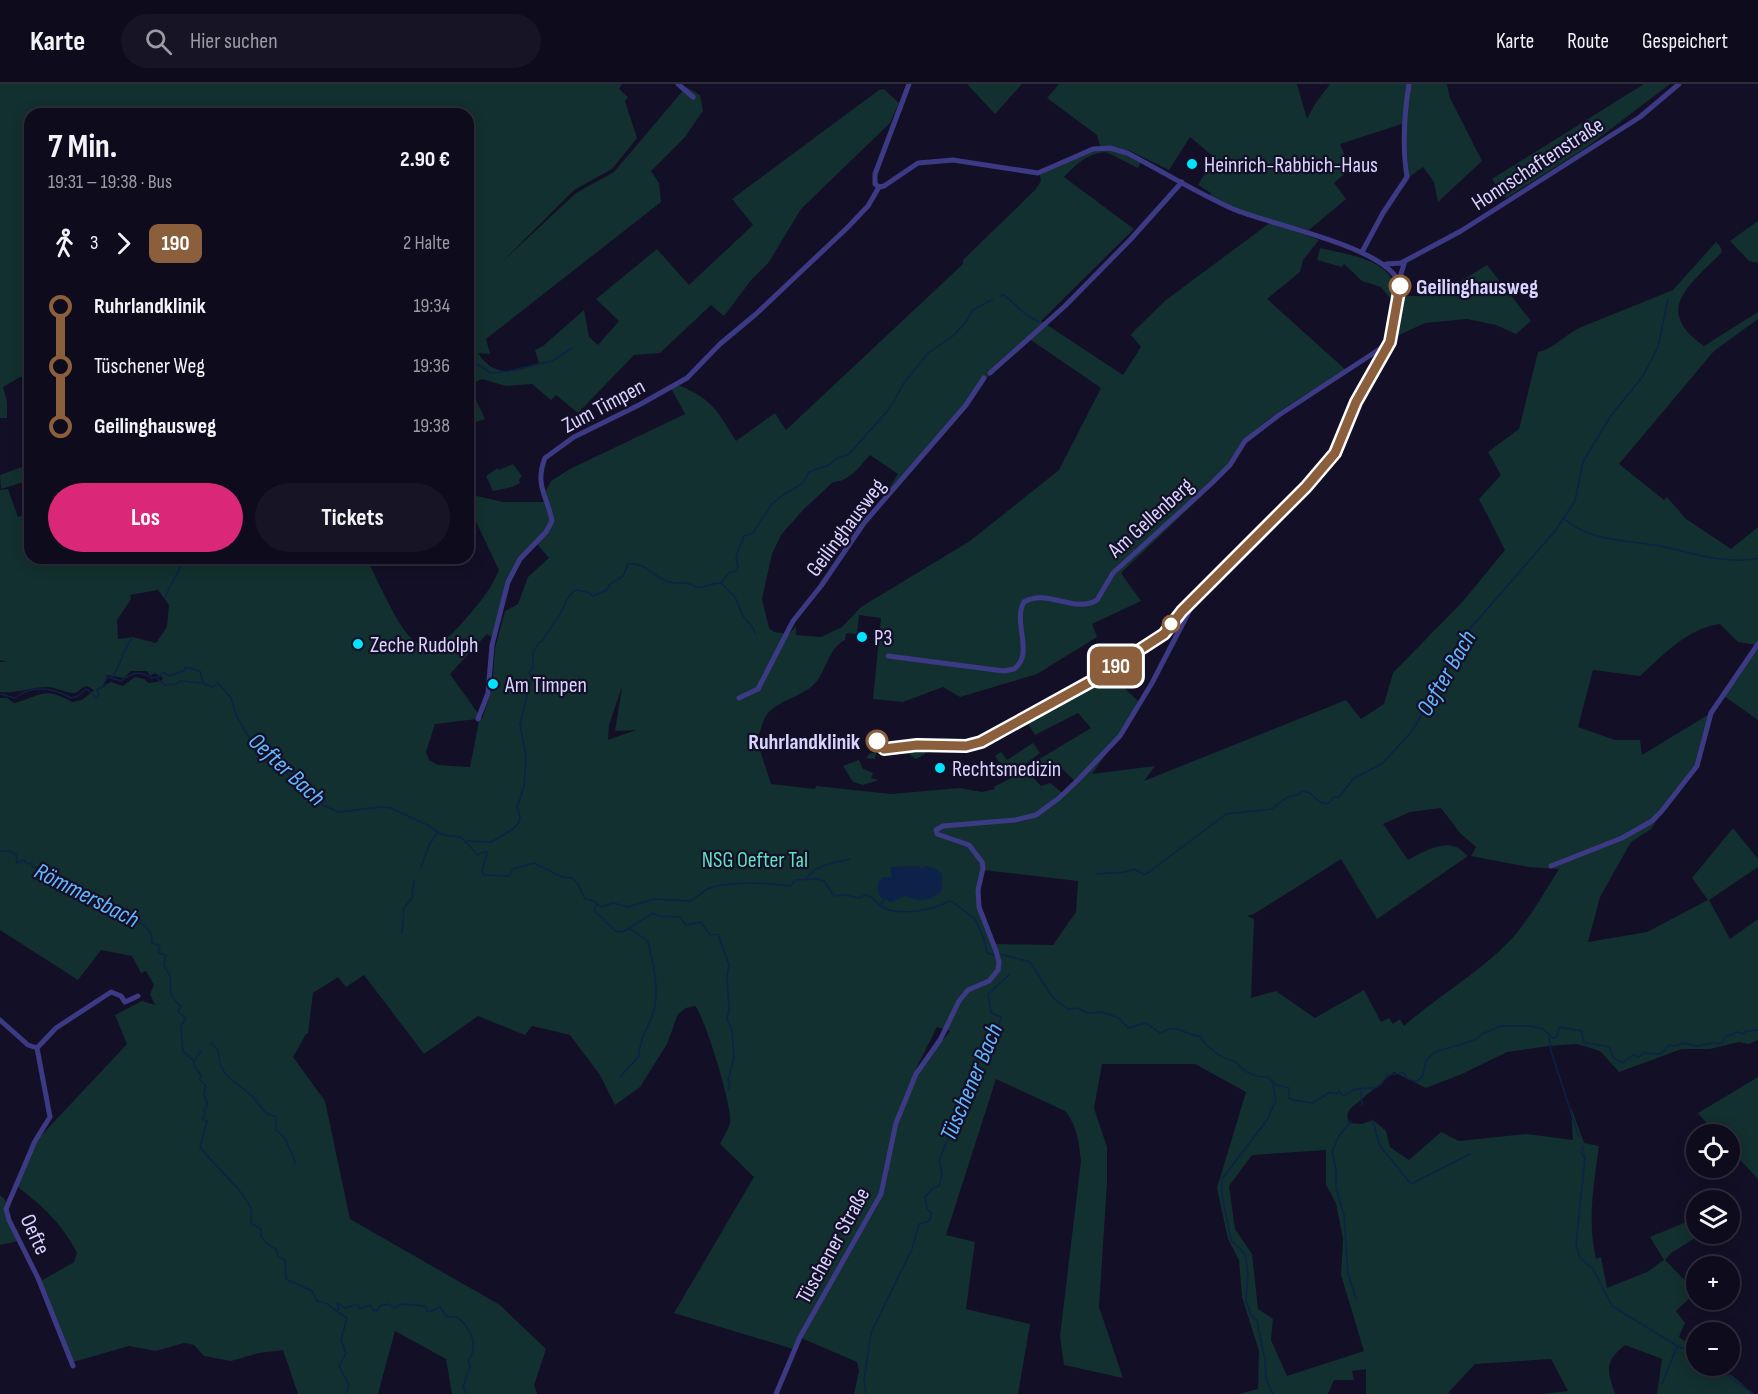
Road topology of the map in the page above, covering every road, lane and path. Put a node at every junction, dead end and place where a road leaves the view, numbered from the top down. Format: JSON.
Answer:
{"nodes":[{"id":1,"x":678,"y":84,"type":"edge"},
{"id":2,"x":909,"y":84,"type":"edge"},
{"id":3,"x":1409,"y":84,"type":"edge"},
{"id":4,"x":1679,"y":84,"type":"edge"},
{"id":5,"x":693,"y":97,"type":"dead end"},
{"id":6,"x":1182,"y":182,"type":"junction"},
{"id":7,"x":879,"y":187,"type":"junction"},
{"id":8,"x":1362,"y":252,"type":"junction"},
{"id":9,"x":1405,"y":261,"type":"junction"},
{"id":10,"x":1383,"y":263,"type":"junction"},
{"id":11,"x":1400,"y":284,"type":"junction"},
{"id":12,"x":1390,"y":342,"type":"junction"},
{"id":13,"x":990,"y":373,"type":"dead end"},
{"id":14,"x":984,"y":378,"type":"dead end"},
{"id":15,"x":1758,"y":644,"type":"edge"},
{"id":16,"x":888,"y":656,"type":"dead end"},
{"id":17,"x":739,"y":698,"type":"dead end"},
{"id":18,"x":478,"y":719,"type":"dead end"},
{"id":19,"x":1551,"y":866,"type":"dead end"},
{"id":20,"x":138,"y":996,"type":"dead end"},
{"id":21,"x":0,"y":1020,"type":"edge"},
{"id":22,"x":37,"y":1048,"type":"junction"},
{"id":23,"x":73,"y":1366,"type":"dead end"},
{"id":24,"x":776,"y":1394,"type":"edge"}],
"edges":[{"from":1,"to":5,"type":"street"},
{"from":2,"to":7,"type":"street"},
{"from":3,"to":8,"type":"street"},
{"from":4,"to":9,"type":"street","name":"Honnschaftenstraße"},
{"from":6,"to":7,"type":"street"},
{"from":6,"to":8,"type":"street"},
{"from":6,"to":13,"type":"street"},
{"from":7,"to":18,"type":"street","name":"Zum Timpen"},
{"from":8,"to":10,"type":"street"},
{"from":9,"to":10,"type":"street","name":"Honnschaftenstraße"},
{"from":9,"to":11,"type":"street"},
{"from":10,"to":11,"type":"street"},
{"from":11,"to":12,"type":"street"},
{"from":12,"to":16,"type":"street","name":"Am Gellenberg"},
{"from":12,"to":24,"type":"street","name":"Tüschener Straße"},
{"from":14,"to":17,"type":"street","name":"Geilinghausweg"},
{"from":15,"to":19,"type":"street"},
{"from":20,"to":22,"type":"street"},
{"from":21,"to":22,"type":"street"},
{"from":22,"to":23,"type":"street","name":"Oefte"}]}
